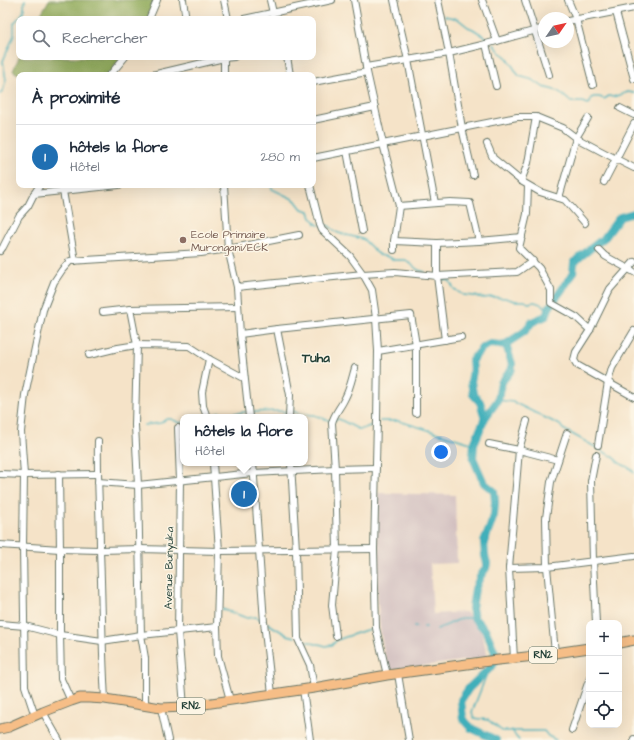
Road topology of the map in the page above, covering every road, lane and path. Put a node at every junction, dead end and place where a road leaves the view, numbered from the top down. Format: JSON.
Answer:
{"nodes":[{"id":1,"x":158,"y":0,"type":"edge"},
{"id":2,"x":183,"y":0,"type":"edge"},
{"id":3,"x":224,"y":0,"type":"edge"},
{"id":4,"x":270,"y":0,"type":"edge"},
{"id":5,"x":332,"y":0,"type":"edge"},
{"id":6,"x":354,"y":0,"type":"edge"},
{"id":7,"x":394,"y":0,"type":"edge"},
{"id":8,"x":438,"y":0,"type":"edge"},
{"id":9,"x":482,"y":0,"type":"edge"},
{"id":10,"x":525,"y":0,"type":"edge"},
{"id":11,"x":568,"y":0,"type":"edge"},
{"id":12,"x":312,"y":2,"type":"edge"},
{"id":13,"x":634,"y":8,"type":"edge"},
{"id":14,"x":276,"y":12,"type":"junction"},
{"id":15,"x":616,"y":12,"type":"junction"},
{"id":16,"x":150,"y":16,"type":"edge"},
{"id":17,"x":186,"y":16,"type":"edge"},
{"id":18,"x":227,"y":16,"type":"edge"},
{"id":19,"x":258,"y":16,"type":"edge"},
{"id":20,"x":278,"y":16,"type":"edge"},
{"id":21,"x":576,"y":19,"type":"junction"},
{"id":22,"x":538,"y":29,"type":"edge"},
{"id":23,"x":535,"y":30,"type":"junction"},
{"id":24,"x":496,"y":41,"type":"junction"},
{"id":25,"x":486,"y":44,"type":"junction"},
{"id":26,"x":450,"y":53,"type":"junction"},
{"id":27,"x":122,"y":60,"type":"edge"},
{"id":28,"x":212,"y":60,"type":"edge"},
{"id":29,"x":224,"y":60,"type":"edge"},
{"id":30,"x":288,"y":60,"type":"edge"},
{"id":31,"x":408,"y":60,"type":"junction"},
{"id":32,"x":366,"y":69,"type":"junction"},
{"id":33,"x":112,"y":72,"type":"edge"},
{"id":34,"x":164,"y":72,"type":"edge"},
{"id":35,"x":224,"y":72,"type":"edge"},
{"id":36,"x":290,"y":72,"type":"edge"},
{"id":37,"x":549,"y":75,"type":"dead end"},
{"id":38,"x":634,"y":79,"type":"edge"},
{"id":39,"x":316,"y":81,"type":"edge"},
{"id":40,"x":594,"y":85,"type":"dead end"},
{"id":41,"x":496,"y":86,"type":"dead end"},
{"id":42,"x":375,"y":107,"type":"junction"},
{"id":43,"x":620,"y":108,"type":"dead end"},
{"id":44,"x":634,"y":115,"type":"edge"},
{"id":45,"x":536,"y":117,"type":"junction"},
{"id":46,"x":588,"y":118,"type":"dead end"},
{"id":47,"x":316,"y":119,"type":"edge"},
{"id":48,"x":634,"y":124,"type":"edge"},
{"id":49,"x":462,"y":128,"type":"junction"},
{"id":50,"x":423,"y":135,"type":"junction"},
{"id":51,"x":576,"y":138,"type":"junction"},
{"id":52,"x":383,"y":144,"type":"junction"},
{"id":53,"x":487,"y":144,"type":"dead end"},
{"id":54,"x":347,"y":151,"type":"junction"},
{"id":55,"x":316,"y":157,"type":"edge"},
{"id":56,"x":616,"y":159,"type":"junction"},
{"id":57,"x":634,"y":168,"type":"edge"},
{"id":58,"x":473,"y":175,"type":"dead end"},
{"id":59,"x":522,"y":181,"type":"junction"},
{"id":60,"x":604,"y":182,"type":"dead end"},
{"id":61,"x":528,"y":186,"type":"junction"},
{"id":62,"x":38,"y":188,"type":"edge"},
{"id":63,"x":91,"y":188,"type":"edge"},
{"id":64,"x":224,"y":188,"type":"edge"},
{"id":65,"x":311,"y":188,"type":"edge"},
{"id":66,"x":63,"y":191,"type":"junction"},
{"id":67,"x":34,"y":194,"type":"junction"},
{"id":68,"x":559,"y":198,"type":"junction"},
{"id":69,"x":435,"y":203,"type":"junction"},
{"id":70,"x":399,"y":206,"type":"junction"},
{"id":71,"x":585,"y":223,"type":"dead end"},
{"id":72,"x":362,"y":231,"type":"dead end"},
{"id":73,"x":299,"y":235,"type":"dead end"},
{"id":74,"x":522,"y":237,"type":"junction"},
{"id":75,"x":394,"y":241,"type":"junction"},
{"id":76,"x":479,"y":241,"type":"junction"},
{"id":77,"x":436,"y":243,"type":"junction"},
{"id":78,"x":228,"y":249,"type":"junction"},
{"id":79,"x":394,"y":250,"type":"dead end"},
{"id":80,"x":599,"y":250,"type":"dead end"},
{"id":81,"x":0,"y":251,"type":"edge"},
{"id":82,"x":75,"y":261,"type":"junction"},
{"id":83,"x":533,"y":261,"type":"junction"},
{"id":84,"x":634,"y":262,"type":"edge"},
{"id":85,"x":631,"y":270,"type":"edge"},
{"id":86,"x":363,"y":274,"type":"junction"},
{"id":87,"x":437,"y":276,"type":"junction"},
{"id":88,"x":238,"y":287,"type":"junction"},
{"id":89,"x":238,"y":307,"type":"junction"},
{"id":90,"x":130,"y":308,"type":"junction"},
{"id":91,"x":103,"y":312,"type":"dead end"},
{"id":92,"x":376,"y":318,"type":"junction"},
{"id":93,"x":277,"y":329,"type":"junction"},
{"id":94,"x":590,"y":330,"type":"junction"},
{"id":95,"x":634,"y":331,"type":"edge"},
{"id":96,"x":240,"y":334,"type":"junction"},
{"id":97,"x":461,"y":337,"type":"dead end"},
{"id":98,"x":445,"y":340,"type":"junction"},
{"id":99,"x":416,"y":345,"type":"junction"},
{"id":100,"x":137,"y":346,"type":"junction"},
{"id":101,"x":378,"y":351,"type":"junction"},
{"id":102,"x":89,"y":355,"type":"dead end"},
{"id":103,"x":209,"y":359,"type":"junction"},
{"id":104,"x":354,"y":368,"type":"dead end"},
{"id":105,"x":244,"y":378,"type":"junction"},
{"id":106,"x":608,"y":382,"type":"junction"},
{"id":107,"x":634,"y":397,"type":"edge"},
{"id":108,"x":289,"y":413,"type":"edge"},
{"id":109,"x":416,"y":413,"type":"dead end"},
{"id":110,"x":206,"y":414,"type":"edge"},
{"id":111,"x":249,"y":414,"type":"edge"},
{"id":112,"x":527,"y":422,"type":"dead end"},
{"id":113,"x":178,"y":428,"type":"dead end"},
{"id":114,"x":566,"y":433,"type":"dead end"},
{"id":115,"x":98,"y":440,"type":"dead end"},
{"id":116,"x":489,"y":444,"type":"dead end"},
{"id":117,"x":598,"y":445,"type":"dead end"},
{"id":118,"x":519,"y":450,"type":"junction"},
{"id":119,"x":596,"y":455,"type":"dead end"},
{"id":120,"x":558,"y":460,"type":"junction"},
{"id":121,"x":213,"y":466,"type":"edge"},
{"id":122,"x":252,"y":466,"type":"edge"},
{"id":123,"x":291,"y":466,"type":"edge"},
{"id":124,"x":376,"y":468,"type":"junction"},
{"id":125,"x":335,"y":469,"type":"junction"},
{"id":126,"x":291,"y":471,"type":"junction"},
{"id":127,"x":253,"y":473,"type":"junction"},
{"id":128,"x":0,"y":474,"type":"edge"},
{"id":129,"x":59,"y":474,"type":"junction"},
{"id":130,"x":97,"y":474,"type":"junction"},
{"id":131,"x":24,"y":475,"type":"junction"},
{"id":132,"x":214,"y":478,"type":"junction"},
{"id":133,"x":180,"y":481,"type":"junction"},
{"id":134,"x":98,"y":482,"type":"junction"},
{"id":135,"x":138,"y":485,"type":"junction"},
{"id":136,"x":0,"y":545,"type":"edge"},
{"id":137,"x":23,"y":547,"type":"junction"},
{"id":138,"x":60,"y":549,"type":"junction"},
{"id":139,"x":140,"y":549,"type":"junction"},
{"id":140,"x":178,"y":549,"type":"junction"},
{"id":141,"x":337,"y":549,"type":"junction"},
{"id":142,"x":374,"y":549,"type":"junction"},
{"id":143,"x":100,"y":550,"type":"junction"},
{"id":144,"x":259,"y":550,"type":"junction"},
{"id":145,"x":296,"y":550,"type":"junction"},
{"id":146,"x":219,"y":551,"type":"junction"},
{"id":147,"x":634,"y":556,"type":"edge"},
{"id":148,"x":593,"y":561,"type":"junction"},
{"id":149,"x":547,"y":567,"type":"junction"},
{"id":150,"x":509,"y":568,"type":"junction"},
{"id":151,"x":596,"y":620,"type":"edge"},
{"id":152,"x":0,"y":624,"type":"edge"},
{"id":153,"x":25,"y":626,"type":"junction"},
{"id":154,"x":217,"y":628,"type":"junction"},
{"id":155,"x":178,"y":632,"type":"junction"},
{"id":156,"x":60,"y":635,"type":"junction"},
{"id":157,"x":141,"y":635,"type":"junction"},
{"id":158,"x":336,"y":636,"type":"dead end"},
{"id":159,"x":634,"y":640,"type":"edge"},
{"id":160,"x":102,"y":641,"type":"junction"},
{"id":161,"x":622,"y":642,"type":"edge"},
{"id":162,"x":586,"y":648,"type":"edge"},
{"id":163,"x":555,"y":653,"type":"junction"},
{"id":164,"x":514,"y":659,"type":"junction"},
{"id":165,"x":398,"y":674,"type":"junction"},
{"id":166,"x":387,"y":675,"type":"junction"},
{"id":167,"x":314,"y":688,"type":"junction"},
{"id":168,"x":303,"y":689,"type":"junction"},
{"id":169,"x":586,"y":689,"type":"edge"},
{"id":170,"x":272,"y":694,"type":"junction"},
{"id":171,"x":105,"y":699,"type":"junction"},
{"id":172,"x":230,"y":700,"type":"junction"},
{"id":173,"x":71,"y":701,"type":"junction"},
{"id":174,"x":145,"y":706,"type":"junction"},
{"id":175,"x":184,"y":707,"type":"junction"},
{"id":176,"x":161,"y":708,"type":"junction"},
{"id":177,"x":39,"y":714,"type":"junction"},
{"id":178,"x":0,"y":729,"type":"edge"},
{"id":179,"x":572,"y":730,"type":"dead end"},
{"id":180,"x":59,"y":740,"type":"edge"},
{"id":181,"x":168,"y":740,"type":"edge"},
{"id":182,"x":310,"y":740,"type":"edge"},
{"id":183,"x":409,"y":740,"type":"edge"}],
"edges":[{"from":1,"to":16,"type":"street"},
{"from":2,"to":17,"type":"street"},
{"from":3,"to":18,"type":"street"},
{"from":4,"to":14,"type":"street"},
{"from":5,"to":12,"type":"street"},
{"from":6,"to":32,"type":"street"},
{"from":7,"to":31,"type":"street"},
{"from":8,"to":26,"type":"street"},
{"from":9,"to":24,"type":"street"},
{"from":10,"to":23,"type":"street"},
{"from":11,"to":21,"type":"street"},
{"from":12,"to":14,"type":"street"},
{"from":13,"to":15,"type":"street"},
{"from":14,"to":19,"type":"street"},
{"from":14,"to":20,"type":"street"},
{"from":15,"to":21,"type":"street"},
{"from":15,"to":38,"type":"street"},
{"from":21,"to":40,"type":"street"},
{"from":22,"to":23,"type":"street"},
{"from":23,"to":24,"type":"street"},
{"from":23,"to":37,"type":"street"},
{"from":24,"to":25,"type":"street"},
{"from":25,"to":26,"type":"street"},
{"from":25,"to":41,"type":"street"},
{"from":26,"to":31,"type":"street"},
{"from":26,"to":49,"type":"street"},
{"from":27,"to":33,"type":"street"},
{"from":28,"to":34,"type":"street"},
{"from":29,"to":35,"type":"street"},
{"from":30,"to":36,"type":"street"},
{"from":31,"to":32,"type":"street"},
{"from":31,"to":50,"type":"street"},
{"from":32,"to":39,"type":"street"},
{"from":32,"to":42,"type":"street"},
{"from":42,"to":47,"type":"street"},
{"from":42,"to":52,"type":"street"},
{"from":43,"to":44,"type":"street"},
{"from":45,"to":49,"type":"street"},
{"from":45,"to":51,"type":"street"},
{"from":45,"to":59,"type":"street"},
{"from":46,"to":51,"type":"street"},
{"from":48,"to":56,"type":"street"},
{"from":49,"to":50,"type":"street"},
{"from":49,"to":58,"type":"street"},
{"from":50,"to":52,"type":"street"},
{"from":50,"to":69,"type":"street"},
{"from":51,"to":56,"type":"street"},
{"from":51,"to":68,"type":"street"},
{"from":52,"to":54,"type":"street"},
{"from":52,"to":70,"type":"street"},
{"from":53,"to":59,"type":"street"},
{"from":54,"to":55,"type":"street"},
{"from":54,"to":72,"type":"street"},
{"from":56,"to":57,"type":"street"},
{"from":56,"to":60,"type":"street"},
{"from":59,"to":61,"type":"street"},
{"from":61,"to":68,"type":"street"},
{"from":61,"to":74,"type":"street"},
{"from":62,"to":67,"type":"street"},
{"from":63,"to":66,"type":"street"},
{"from":64,"to":78,"type":"street"},
{"from":65,"to":86,"type":"street"},
{"from":66,"to":67,"type":"street"},
{"from":66,"to":82,"type":"street"},
{"from":67,"to":81,"type":"street"},
{"from":68,"to":71,"type":"street"},
{"from":69,"to":70,"type":"street"},
{"from":69,"to":76,"type":"street"},
{"from":70,"to":75,"type":"street"},
{"from":73,"to":78,"type":"street"},
{"from":74,"to":76,"type":"street"},
{"from":74,"to":83,"type":"street"},
{"from":75,"to":77,"type":"street"},
{"from":75,"to":79,"type":"street"},
{"from":76,"to":77,"type":"street"},
{"from":77,"to":87,"type":"street"},
{"from":78,"to":82,"type":"street"},
{"from":78,"to":88,"type":"street"},
{"from":80,"to":85,"type":"street"},
{"from":82,"to":131,"type":"street"},
{"from":83,"to":87,"type":"street"},
{"from":83,"to":94,"type":"street"},
{"from":84,"to":85,"type":"street"},
{"from":85,"to":94,"type":"street"},
{"from":86,"to":87,"type":"street"},
{"from":86,"to":88,"type":"street"},
{"from":86,"to":92,"type":"street"},
{"from":87,"to":98,"type":"street"},
{"from":88,"to":89,"type":"street"},
{"from":89,"to":90,"type":"street"},
{"from":89,"to":96,"type":"street"},
{"from":90,"to":91,"type":"street"},
{"from":90,"to":100,"type":"street"},
{"from":92,"to":93,"type":"street"},
{"from":92,"to":99,"type":"street"},
{"from":92,"to":101,"type":"street"},
{"from":93,"to":96,"type":"street"},
{"from":93,"to":108,"type":"street"},
{"from":94,"to":106,"type":"street"},
{"from":95,"to":106,"type":"street"},
{"from":96,"to":105,"type":"street"},
{"from":97,"to":98,"type":"street"},
{"from":98,"to":99,"type":"street"},
{"from":99,"to":101,"type":"street"},
{"from":99,"to":109,"type":"street"},
{"from":100,"to":102,"type":"street"},
{"from":100,"to":103,"type":"street"},
{"from":100,"to":135,"type":"street"},
{"from":101,"to":124,"type":"street"},
{"from":103,"to":105,"type":"street"},
{"from":103,"to":110,"type":"street"},
{"from":104,"to":125,"type":"street"},
{"from":105,"to":111,"type":"street"},
{"from":106,"to":107,"type":"street"},
{"from":106,"to":117,"type":"street"},
{"from":112,"to":118,"type":"street"},
{"from":113,"to":133,"type":"street","name":"Avenue Bunyuka"},
{"from":114,"to":120,"type":"street"},
{"from":115,"to":130,"type":"street"},
{"from":116,"to":118,"type":"street"},
{"from":118,"to":120,"type":"street"},
{"from":118,"to":150,"type":"street"},
{"from":119,"to":148,"type":"street"},
{"from":120,"to":149,"type":"street"},
{"from":121,"to":132,"type":"street"},
{"from":122,"to":127,"type":"street"},
{"from":123,"to":126,"type":"street"},
{"from":124,"to":125,"type":"street"},
{"from":124,"to":142,"type":"street"},
{"from":125,"to":126,"type":"street"},
{"from":125,"to":141,"type":"street"},
{"from":126,"to":127,"type":"street"},
{"from":126,"to":145,"type":"street"},
{"from":127,"to":132,"type":"street"},
{"from":127,"to":144,"type":"street"},
{"from":128,"to":131,"type":"street"},
{"from":129,"to":130,"type":"street"},
{"from":129,"to":131,"type":"street"},
{"from":129,"to":138,"type":"street"},
{"from":130,"to":134,"type":"street"},
{"from":131,"to":137,"type":"street"},
{"from":132,"to":133,"type":"street"},
{"from":132,"to":146,"type":"street"},
{"from":133,"to":135,"type":"street"},
{"from":133,"to":140,"type":"street","name":"Avenue Bunyuka"},
{"from":134,"to":135,"type":"street"},
{"from":134,"to":143,"type":"street"},
{"from":135,"to":139,"type":"street"},
{"from":136,"to":137,"type":"street"},
{"from":137,"to":138,"type":"street"},
{"from":137,"to":153,"type":"street"},
{"from":138,"to":143,"type":"street"},
{"from":138,"to":156,"type":"street"},
{"from":139,"to":140,"type":"street"},
{"from":139,"to":143,"type":"street"},
{"from":139,"to":157,"type":"street"},
{"from":140,"to":146,"type":"street"},
{"from":140,"to":155,"type":"street","name":"Avenue Bunyuka"},
{"from":141,"to":142,"type":"street"},
{"from":141,"to":145,"type":"street"},
{"from":141,"to":158,"type":"street"},
{"from":142,"to":166,"type":"street"},
{"from":143,"to":160,"type":"street"},
{"from":144,"to":145,"type":"street"},
{"from":144,"to":146,"type":"street"},
{"from":144,"to":170,"type":"street"},
{"from":145,"to":167,"type":"street"},
{"from":146,"to":154,"type":"street"},
{"from":147,"to":148,"type":"street"},
{"from":148,"to":149,"type":"street"},
{"from":148,"to":151,"type":"street"},
{"from":149,"to":150,"type":"street"},
{"from":149,"to":163,"type":"street"},
{"from":150,"to":164,"type":"street"},
{"from":152,"to":153,"type":"street"},
{"from":153,"to":156,"type":"street"},
{"from":153,"to":177,"type":"street"},
{"from":154,"to":155,"type":"street"},
{"from":154,"to":172,"type":"street"},
{"from":155,"to":157,"type":"street"},
{"from":155,"to":175,"type":"street","name":"Avenue Bunyuka"},
{"from":156,"to":160,"type":"street"},
{"from":156,"to":173,"type":"street"},
{"from":157,"to":160,"type":"street"},
{"from":157,"to":174,"type":"street"},
{"from":159,"to":161,"type":"highway"},
{"from":160,"to":171,"type":"street"},
{"from":162,"to":163,"type":"highway","number":"RN2"},
{"from":163,"to":164,"type":"highway","number":"RN2"},
{"from":164,"to":165,"type":"highway","number":"RN2"},
{"from":165,"to":166,"type":"highway","number":"RN2"},
{"from":165,"to":183,"type":"street"},
{"from":166,"to":167,"type":"highway","number":"RN2"},
{"from":167,"to":168,"type":"highway","number":"RN2"},
{"from":168,"to":170,"type":"highway","number":"RN2"},
{"from":168,"to":182,"type":"street"},
{"from":169,"to":179,"type":"street"},
{"from":170,"to":172,"type":"highway","number":"RN2"},
{"from":171,"to":173,"type":"highway","number":"RN2"},
{"from":171,"to":174,"type":"highway","number":"RN2"},
{"from":172,"to":175,"type":"highway","number":"RN2"},
{"from":173,"to":177,"type":"highway","number":"RN2"},
{"from":174,"to":176,"type":"highway","number":"RN2"},
{"from":175,"to":176,"type":"highway","number":"RN2"},
{"from":176,"to":181,"type":"street"},
{"from":177,"to":178,"type":"highway","number":"RN2"},
{"from":177,"to":180,"type":"street"}]}
